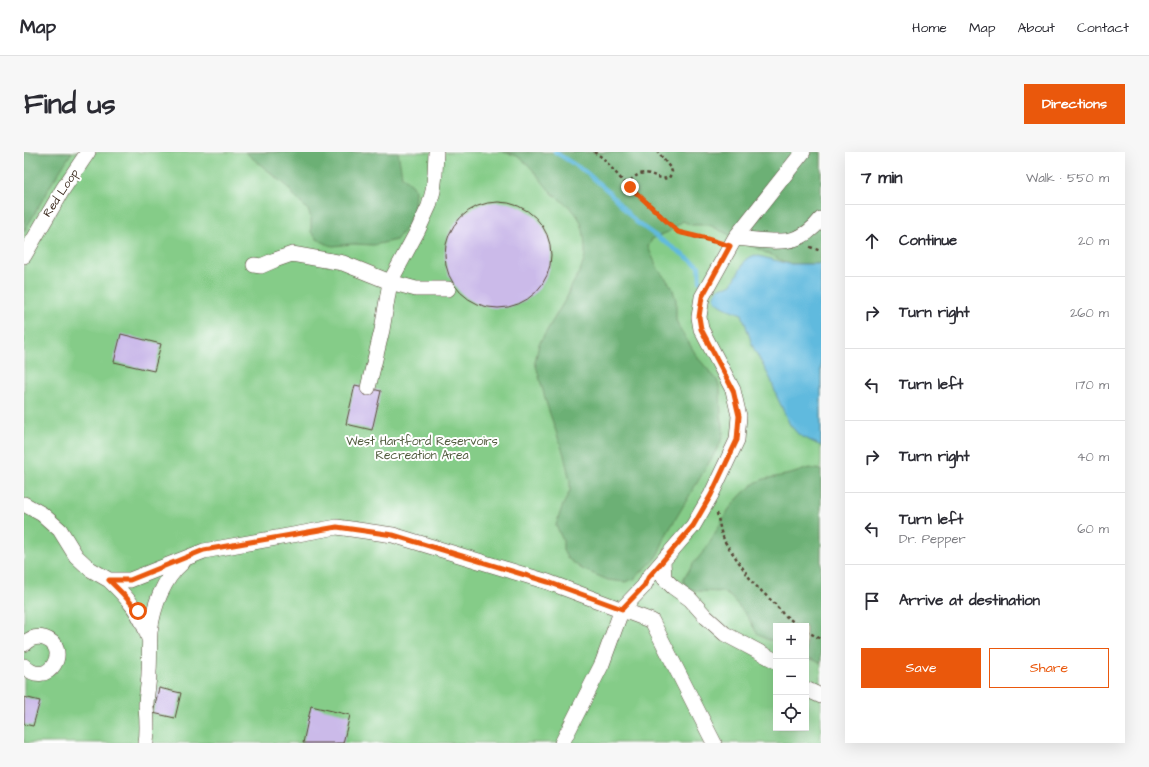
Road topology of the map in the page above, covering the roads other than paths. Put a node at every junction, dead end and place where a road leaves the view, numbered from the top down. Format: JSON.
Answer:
{"nodes":[{"id":1,"x":88,"y":152,"type":"edge"},
{"id":2,"x":436,"y":152,"type":"edge"},
{"id":3,"x":803,"y":152,"type":"edge"},
{"id":4,"x":821,"y":219,"type":"edge"},
{"id":5,"x":733,"y":242,"type":"junction"},
{"id":6,"x":24,"y":256,"type":"edge"},
{"id":7,"x":254,"y":265,"type":"dead end"},
{"id":8,"x":390,"y":282,"type":"junction"},
{"id":9,"x":448,"y":289,"type":"dead end"},
{"id":10,"x":368,"y":388,"type":"dead end"},
{"id":11,"x":24,"y":504,"type":"edge"},
{"id":12,"x":193,"y":555,"type":"junction"},
{"id":13,"x":663,"y":562,"type":"junction"},
{"id":14,"x":109,"y":580,"type":"junction"},
{"id":15,"x":622,"y":609,"type":"junction"},
{"id":16,"x":150,"y":642,"type":"junction"},
{"id":17,"x":24,"y":644,"type":"edge"},
{"id":18,"x":773,"y":659,"type":"edge"},
{"id":19,"x":24,"y":666,"type":"edge"},
{"id":20,"x":809,"y":690,"type":"edge"},
{"id":21,"x":821,"y":696,"type":"edge"},
{"id":22,"x":709,"y":741,"type":"edge"},
{"id":23,"x":146,"y":743,"type":"edge"},
{"id":24,"x":562,"y":743,"type":"edge"}],
"edges":[{"from":1,"to":6,"type":"street","name":"Red Loop"},
{"from":2,"to":8,"type":"street"},
{"from":3,"to":5,"type":"street"},
{"from":4,"to":5,"type":"street"},
{"from":5,"to":13,"type":"street"},
{"from":7,"to":8,"type":"street"},
{"from":8,"to":9,"type":"street"},
{"from":8,"to":10,"type":"street"},
{"from":11,"to":14,"type":"street"},
{"from":12,"to":14,"type":"street"},
{"from":12,"to":15,"type":"street"},
{"from":12,"to":16,"type":"street"},
{"from":13,"to":15,"type":"street"},
{"from":13,"to":18,"type":"street"},
{"from":14,"to":16,"type":"street"},
{"from":15,"to":22,"type":"street"},
{"from":15,"to":24,"type":"street"},
{"from":16,"to":23,"type":"street"},
{"from":17,"to":19,"type":"street"},
{"from":20,"to":21,"type":"street"}]}
